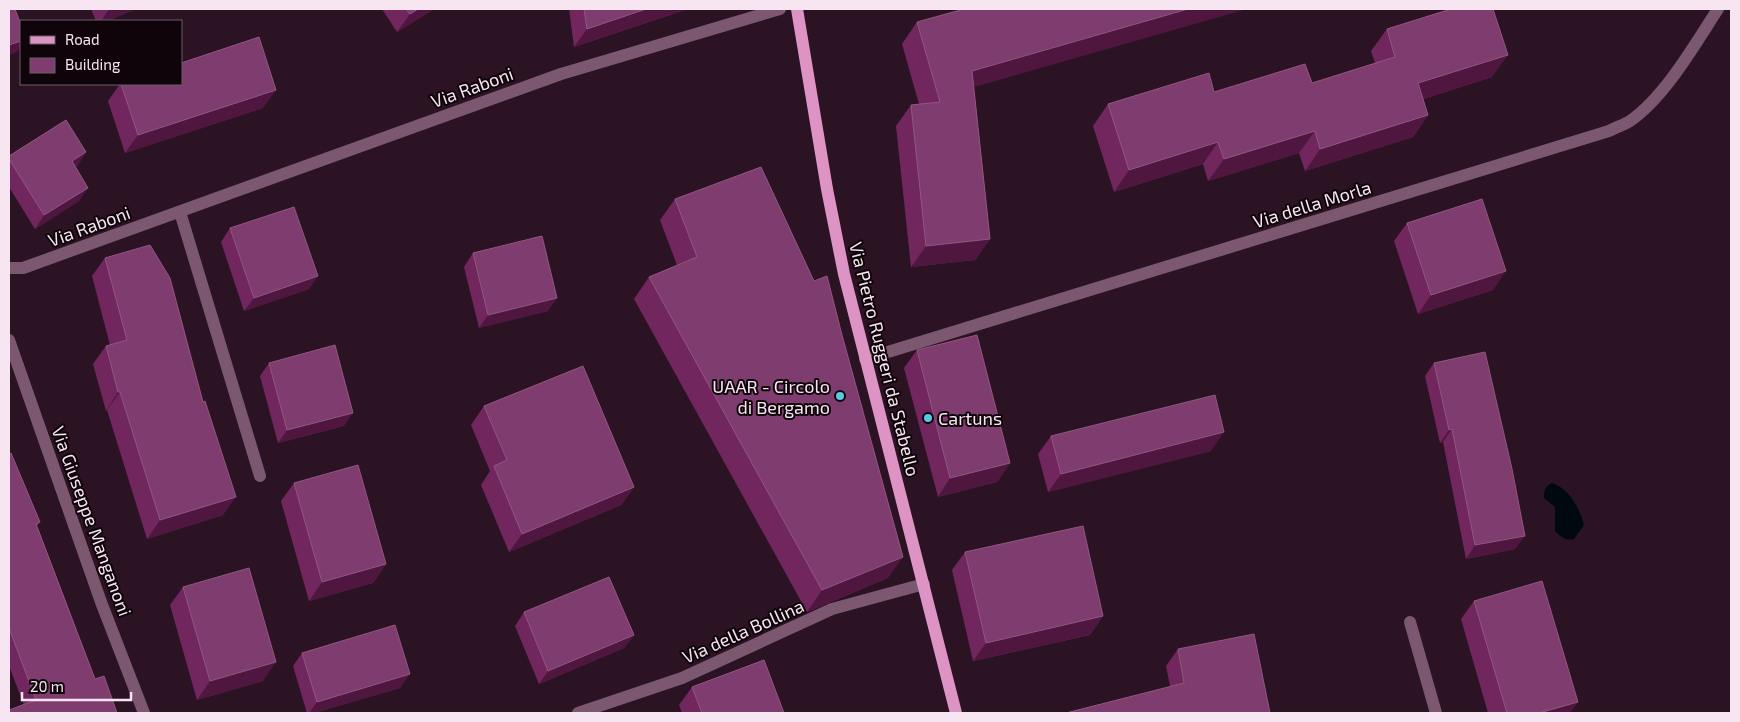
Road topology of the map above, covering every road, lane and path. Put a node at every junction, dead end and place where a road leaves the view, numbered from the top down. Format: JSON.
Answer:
{"nodes":[{"id":1,"x":780,"y":9,"type":"edge"},
{"id":2,"x":797,"y":9,"type":"edge"},
{"id":3,"x":1718,"y":9,"type":"edge"},
{"id":4,"x":180,"y":212,"type":"junction"},
{"id":5,"x":9,"y":268,"type":"edge"},
{"id":6,"x":9,"y":340,"type":"edge"},
{"id":7,"x":865,"y":359,"type":"junction"},
{"id":8,"x":260,"y":476,"type":"dead end"},
{"id":9,"x":924,"y":584,"type":"junction"},
{"id":10,"x":1410,"y":622,"type":"dead end"},
{"id":11,"x":144,"y":713,"type":"edge"},
{"id":12,"x":578,"y":713,"type":"edge"},
{"id":13,"x":956,"y":713,"type":"edge"},
{"id":14,"x":1436,"y":713,"type":"edge"}],
"edges":[{"from":1,"to":4,"type":"street","name":"Via Raboni"},
{"from":2,"to":7,"type":"main road","name":"Via Pietro Ruggeri da Stabello"},
{"from":3,"to":7,"type":"street","name":"Via della Morla"},
{"from":4,"to":5,"type":"street","name":"Via Raboni"},
{"from":4,"to":8,"type":"street"},
{"from":6,"to":11,"type":"street","name":"Via Giuseppe Manganoni"},
{"from":7,"to":9,"type":"main road","name":"Via Pietro Ruggeri da Stabello"},
{"from":9,"to":12,"type":"street","name":"Via della Bollina"},
{"from":9,"to":13,"type":"main road","name":"Via Pietro Ruggeri da Stabello"},
{"from":10,"to":14,"type":"street"}]}
